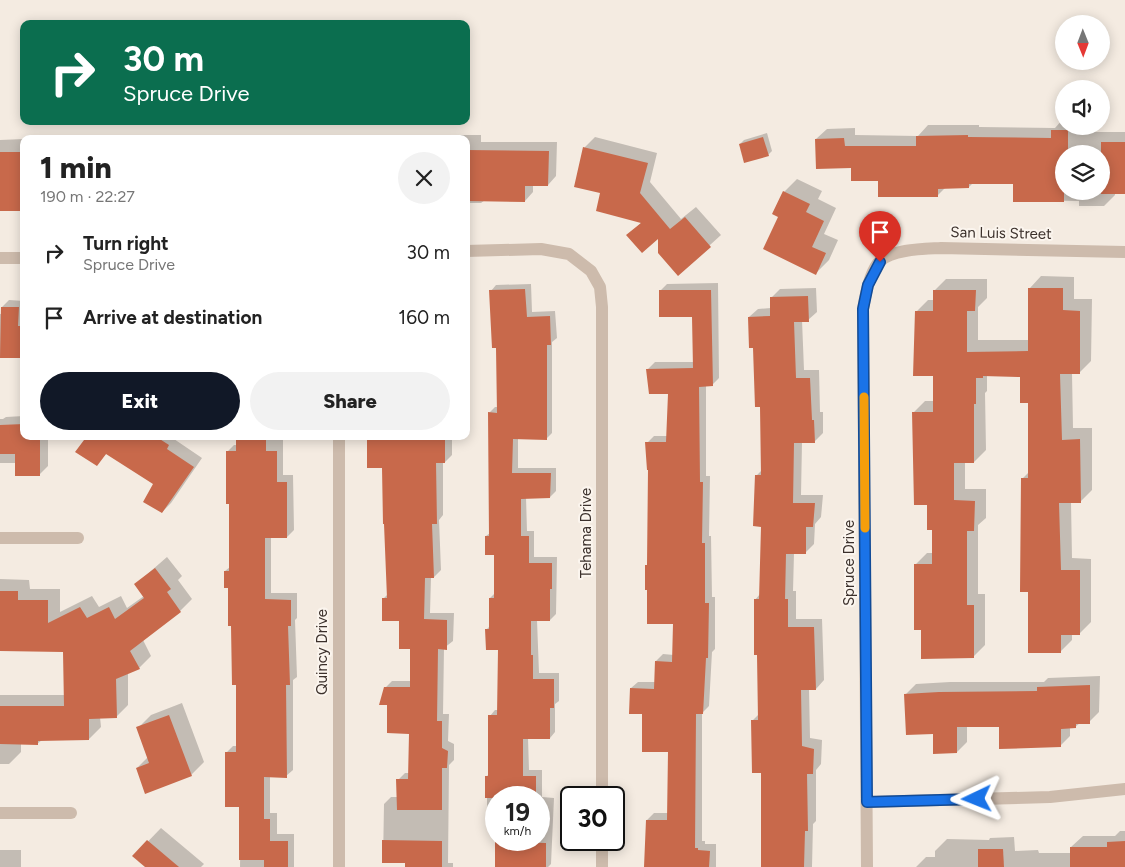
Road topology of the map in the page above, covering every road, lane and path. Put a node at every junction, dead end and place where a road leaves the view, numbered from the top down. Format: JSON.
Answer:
{"nodes":[{"id":1,"x":470,"y":251,"type":"edge"},
{"id":2,"x":1125,"y":252,"type":"edge"},
{"id":3,"x":0,"y":258,"type":"edge"},
{"id":4,"x":20,"y":258,"type":"edge"},
{"id":5,"x":880,"y":262,"type":"joint"},
{"id":6,"x":338,"y":440,"type":"edge"},
{"id":7,"x":0,"y":538,"type":"edge"},
{"id":8,"x":78,"y":538,"type":"dead end"},
{"id":9,"x":602,"y":786,"type":"edge"},
{"id":10,"x":1125,"y":789,"type":"edge"},
{"id":11,"x":867,"y":802,"type":"junction"},
{"id":12,"x":0,"y":813,"type":"edge"},
{"id":13,"x":71,"y":813,"type":"dead end"},
{"id":14,"x":602,"y":851,"type":"edge"},
{"id":15,"x":339,"y":867,"type":"edge"},
{"id":16,"x":602,"y":867,"type":"edge"},
{"id":17,"x":867,"y":867,"type":"edge"}],
"edges":[{"from":1,"to":9,"type":"street","name":"Tehama Drive"},
{"from":2,"to":5,"type":"street","name":"San Luis Street"},
{"from":3,"to":4,"type":"street"},
{"from":5,"to":11,"type":"street","name":"Spruce Drive"},
{"from":6,"to":15,"type":"street","name":"Quincy Drive"},
{"from":7,"to":8,"type":"street"},
{"from":10,"to":11,"type":"street"},
{"from":11,"to":17,"type":"street","name":"Spruce Drive"},
{"from":12,"to":13,"type":"street"},
{"from":14,"to":16,"type":"street"}]}
